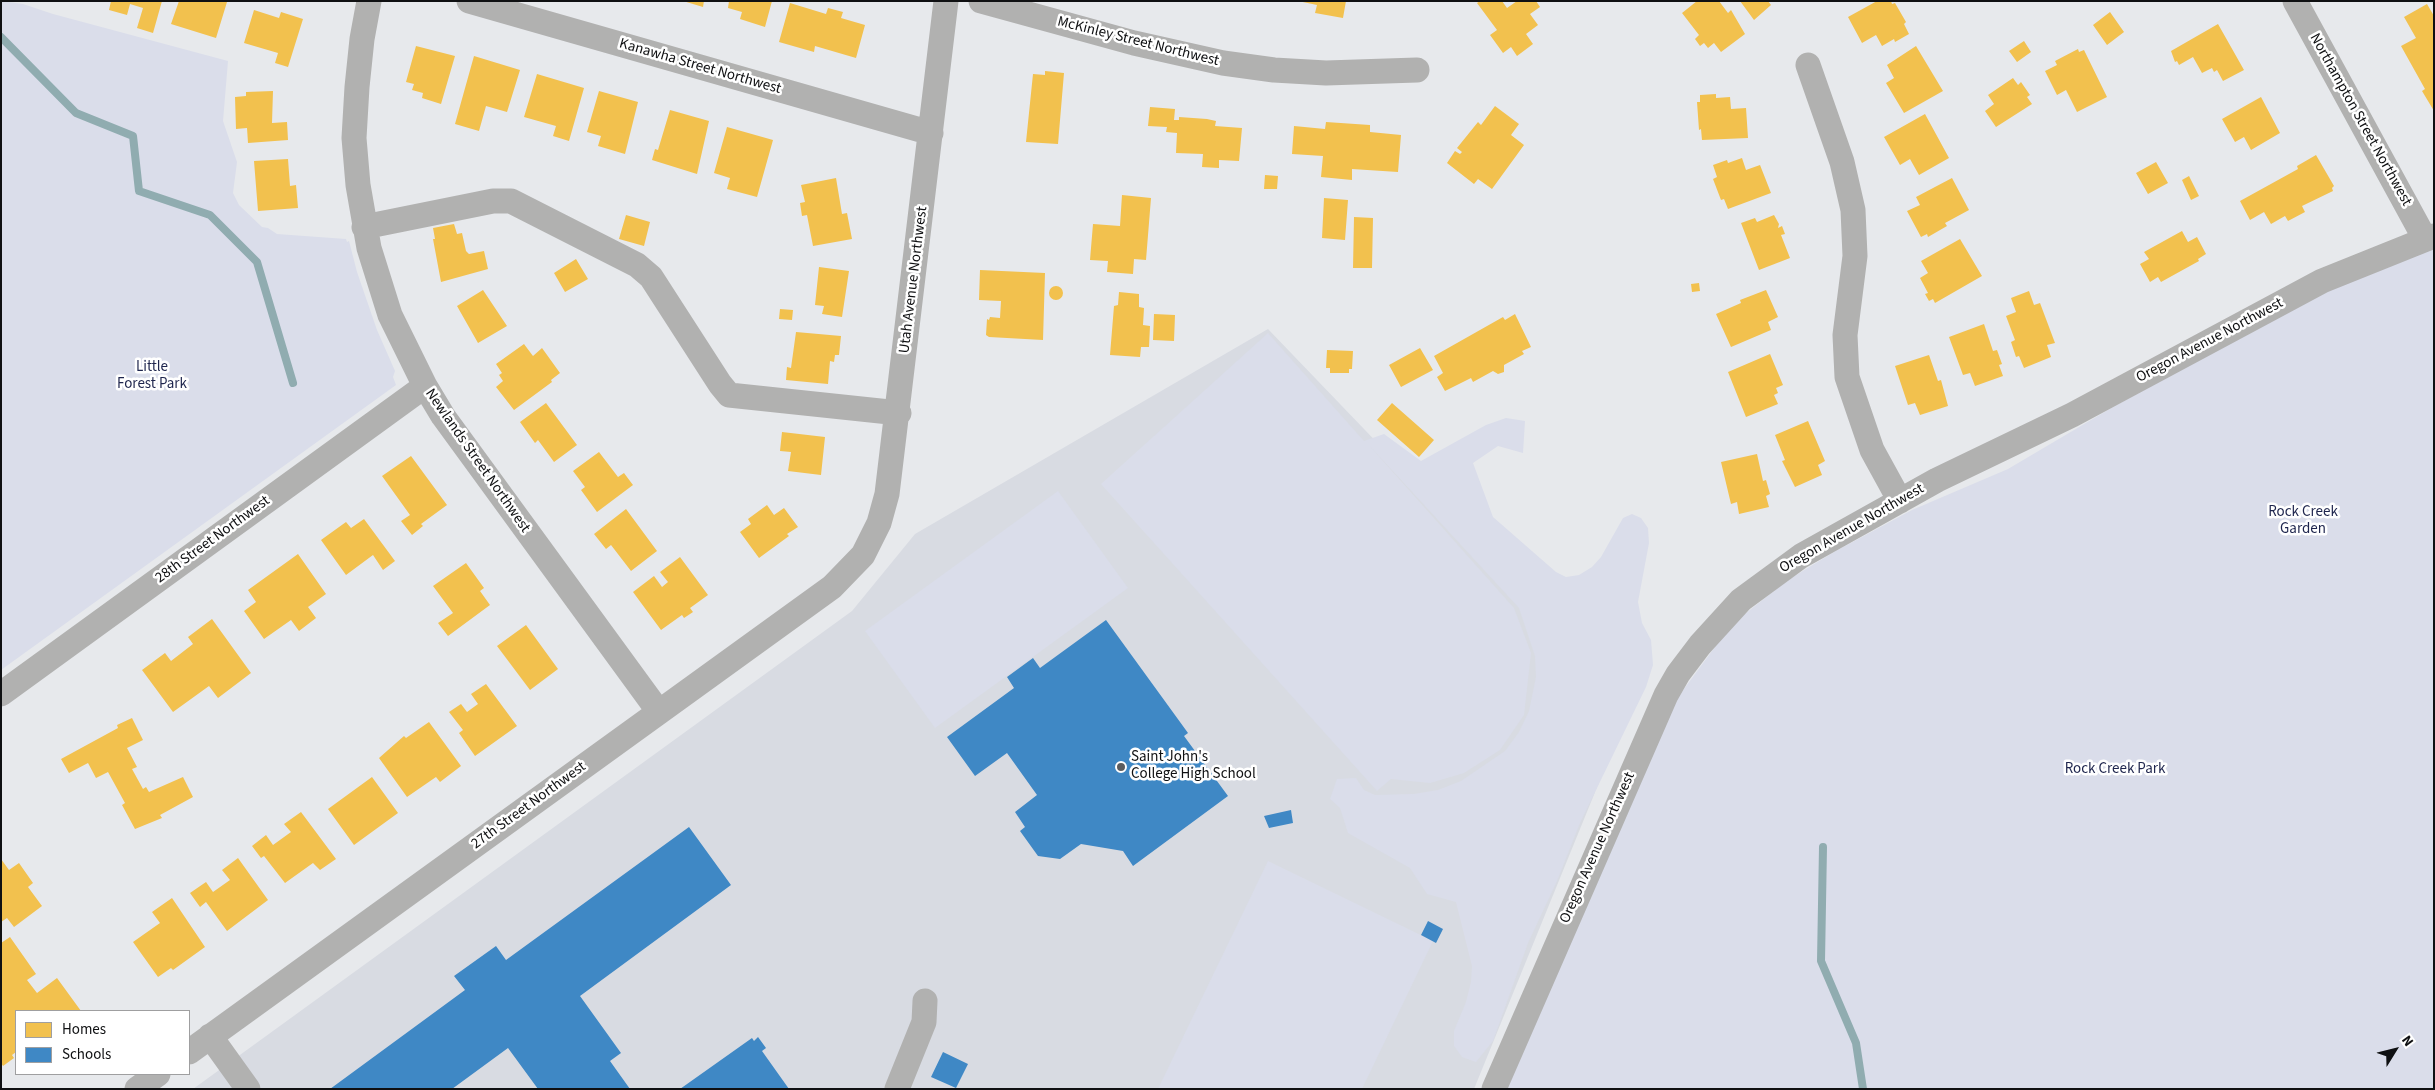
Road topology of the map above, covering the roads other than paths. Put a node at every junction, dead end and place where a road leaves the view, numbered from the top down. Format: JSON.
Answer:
{"nodes":[{"id":1,"x":369,"y":1,"type":"edge"},
{"id":2,"x":469,"y":1,"type":"edge"},
{"id":3,"x":946,"y":1,"type":"edge"},
{"id":4,"x":981,"y":1,"type":"edge"},
{"id":5,"x":2295,"y":1,"type":"edge"},
{"id":6,"x":1808,"y":65,"type":"dead end"},
{"id":7,"x":1417,"y":70,"type":"dead end"},
{"id":8,"x":931,"y":133,"type":"junction"},
{"id":9,"x":364,"y":227,"type":"junction"},
{"id":10,"x":2430,"y":237,"type":"edge"},
{"id":11,"x":425,"y":386,"type":"junction"},
{"id":12,"x":898,"y":412,"type":"junction"},
{"id":13,"x":1900,"y":501,"type":"junction"},
{"id":14,"x":863,"y":554,"type":"joint"},
{"id":15,"x":1,"y":694,"type":"edge"},
{"id":16,"x":659,"y":712,"type":"junction"},
{"id":17,"x":926,"y":1001,"type":"dead end"},
{"id":18,"x":210,"y":1036,"type":"junction"},
{"id":19,"x":190,"y":1051,"type":"edge"},
{"id":20,"x":157,"y":1075,"type":"edge"},
{"id":21,"x":137,"y":1089,"type":"edge"},
{"id":22,"x":248,"y":1089,"type":"edge"},
{"id":23,"x":897,"y":1089,"type":"edge"},
{"id":24,"x":1494,"y":1089,"type":"edge"}],
"edges":[{"from":1,"to":9,"type":"street","name":"Newlands Street Northwest"},
{"from":2,"to":8,"type":"street","name":"Kanawha Street Northwest"},
{"from":3,"to":8,"type":"street","name":"Utah Avenue Northwest"},
{"from":4,"to":7,"type":"street","name":"McKinley Street Northwest"},
{"from":5,"to":10,"type":"street","name":"Northampton Street Northwest"},
{"from":6,"to":13,"type":"street"},
{"from":8,"to":12,"type":"street","name":"Utah Avenue Northwest"},
{"from":9,"to":11,"type":"street","name":"Newlands Street Northwest"},
{"from":9,"to":12,"type":"street"},
{"from":10,"to":13,"type":"street","name":"Oregon Avenue Northwest"},
{"from":11,"to":15,"type":"street","name":"28th Street Northwest"},
{"from":11,"to":16,"type":"street","name":"Newlands Street Northwest"},
{"from":12,"to":14,"type":"street","name":"Utah Avenue Northwest"},
{"from":13,"to":24,"type":"street","name":"Oregon Avenue Northwest"},
{"from":14,"to":16,"type":"street","name":"27th Street Northwest"},
{"from":16,"to":18,"type":"street","name":"27th Street Northwest"},
{"from":17,"to":23,"type":"street"},
{"from":18,"to":19,"type":"street","name":"27th Street Northwest"},
{"from":18,"to":22,"type":"street"},
{"from":20,"to":21,"type":"street"}]}
